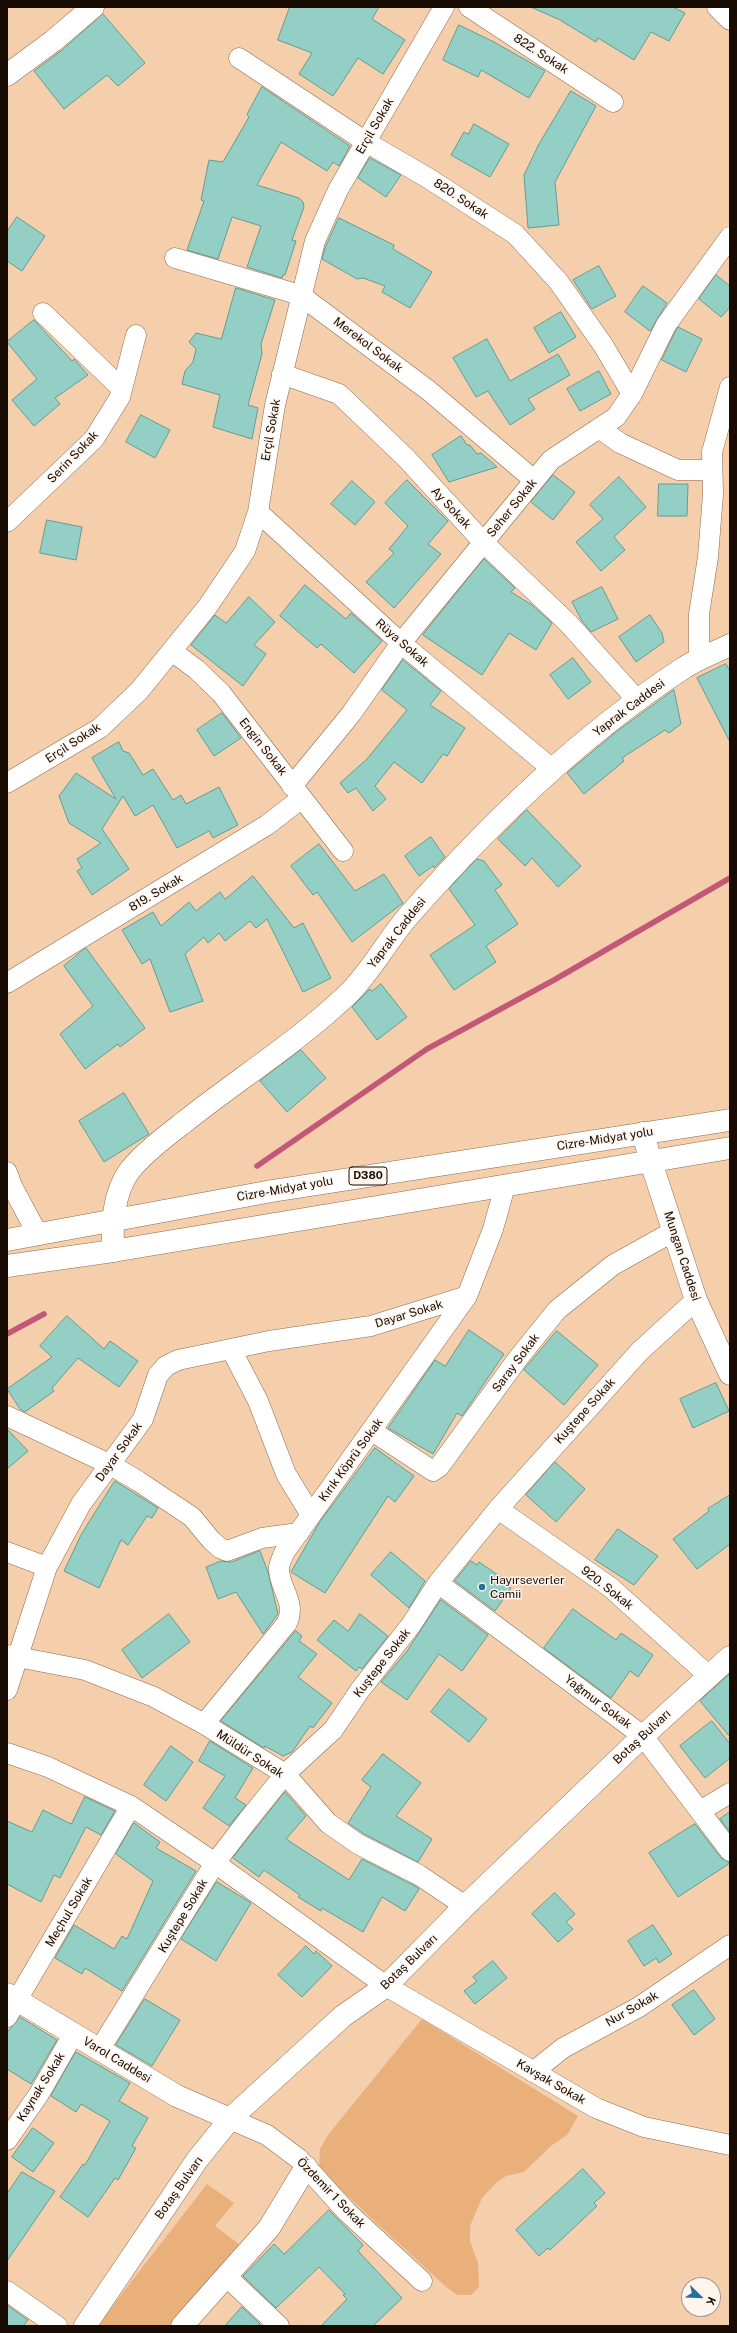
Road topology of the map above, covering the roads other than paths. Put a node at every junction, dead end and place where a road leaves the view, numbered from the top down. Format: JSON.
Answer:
{"nodes":[{"id":1,"x":93,"y":7,"type":"edge"},
{"id":2,"x":444,"y":7,"type":"edge"},
{"id":3,"x":469,"y":7,"type":"edge"},
{"id":4,"x":717,"y":7,"type":"edge"},
{"id":5,"x":730,"y":20,"type":"edge"},
{"id":6,"x":239,"y":58,"type":"dead end"},
{"id":7,"x":7,"y":75,"type":"edge"},
{"id":8,"x":613,"y":102,"type":"dead end"},
{"id":9,"x":366,"y":142,"type":"junction"},
{"id":10,"x":726,"y":248,"type":"edge"},
{"id":11,"x":175,"y":258,"type":"dead end"},
{"id":12,"x":300,"y":295,"type":"junction"},
{"id":13,"x":43,"y":313,"type":"dead end"},
{"id":14,"x":136,"y":335,"type":"dead end"},
{"id":15,"x":282,"y":374,"type":"junction"},
{"id":16,"x":730,"y":387,"type":"edge"},
{"id":17,"x":122,"y":389,"type":"junction"},
{"id":18,"x":632,"y":394,"type":"junction"},
{"id":19,"x":599,"y":428,"type":"junction"},
{"id":20,"x":712,"y":470,"type":"junction"},
{"id":21,"x":534,"y":480,"type":"junction"},
{"id":22,"x":258,"y":512,"type":"junction"},
{"id":23,"x":7,"y":522,"type":"edge"},
{"id":24,"x":484,"y":543,"type":"junction"},
{"id":25,"x":401,"y":643,"type":"junction"},
{"id":26,"x":730,"y":645,"type":"edge"},
{"id":27,"x":173,"y":652,"type":"junction"},
{"id":28,"x":699,"y":660,"type":"junction"},
{"id":29,"x":638,"y":701,"type":"junction"},
{"id":30,"x":551,"y":768,"type":"junction"},
{"id":31,"x":7,"y":783,"type":"edge"},
{"id":32,"x":297,"y":792,"type":"junction"},
{"id":33,"x":342,"y":852,"type":"dead end"},
{"id":34,"x":7,"y":983,"type":"edge"},
{"id":35,"x":730,"y":1120,"type":"edge"},
{"id":36,"x":644,"y":1133,"type":"junction"},
{"id":37,"x":730,"y":1148,"type":"edge"},
{"id":38,"x":650,"y":1162,"type":"junction"},
{"id":39,"x":7,"y":1172,"type":"edge"},
{"id":40,"x":505,"y":1186,"type":"junction"},
{"id":41,"x":112,"y":1222,"type":"junction"},
{"id":42,"x":674,"y":1231,"type":"junction"},
{"id":43,"x":38,"y":1235,"type":"junction"},
{"id":44,"x":7,"y":1240,"type":"edge"},
{"id":45,"x":113,"y":1252,"type":"junction"},
{"id":46,"x":7,"y":1266,"type":"edge"},
{"id":47,"x":467,"y":1296,"type":"junction"},
{"id":48,"x":696,"y":1300,"type":"junction"},
{"id":49,"x":231,"y":1349,"type":"junction"},
{"id":50,"x":730,"y":1374,"type":"edge"},
{"id":51,"x":7,"y":1416,"type":"edge"},
{"id":52,"x":372,"y":1431,"type":"junction"},
{"id":53,"x":109,"y":1464,"type":"junction"},
{"id":54,"x":498,"y":1509,"type":"junction"},
{"id":55,"x":311,"y":1515,"type":"junction"},
{"id":56,"x":299,"y":1533,"type":"junction"},
{"id":57,"x":7,"y":1552,"type":"edge"},
{"id":58,"x":47,"y":1567,"type":"junction"},
{"id":59,"x":438,"y":1583,"type":"junction"},
{"id":60,"x":12,"y":1657,"type":"edge"},
{"id":61,"x":730,"y":1657,"type":"edge"},
{"id":62,"x":709,"y":1676,"type":"junction"},
{"id":63,"x":7,"y":1690,"type":"edge"},
{"id":64,"x":204,"y":1724,"type":"junction"},
{"id":65,"x":643,"y":1736,"type":"junction"},
{"id":66,"x":7,"y":1753,"type":"edge"},
{"id":67,"x":285,"y":1774,"type":"junction"},
{"id":68,"x":730,"y":1793,"type":"edge"},
{"id":69,"x":131,"y":1806,"type":"junction"},
{"id":70,"x":700,"y":1811,"type":"junction"},
{"id":71,"x":730,"y":1850,"type":"edge"},
{"id":72,"x":215,"y":1863,"type":"junction"},
{"id":73,"x":465,"y":1906,"type":"junction"},
{"id":74,"x":730,"y":1945,"type":"edge"},
{"id":75,"x":386,"y":1986,"type":"junction"},
{"id":76,"x":11,"y":2004,"type":"edge"},
{"id":77,"x":74,"y":2034,"type":"junction"},
{"id":78,"x":100,"y":2049,"type":"junction"},
{"id":79,"x":534,"y":2072,"type":"junction"},
{"id":80,"x":230,"y":2119,"type":"junction"},
{"id":81,"x":7,"y":2140,"type":"edge"},
{"id":82,"x":730,"y":2145,"type":"edge"},
{"id":83,"x":306,"y":2167,"type":"junction"},
{"id":84,"x":226,"y":2276,"type":"junction"},
{"id":85,"x":422,"y":2281,"type":"dead end"},
{"id":86,"x":7,"y":2291,"type":"edge"},
{"id":87,"x":56,"y":2326,"type":"edge"},
{"id":88,"x":85,"y":2326,"type":"edge"},
{"id":89,"x":182,"y":2326,"type":"edge"},
{"id":90,"x":279,"y":2326,"type":"edge"}],
"edges":[{"from":1,"to":7,"type":"main road"},
{"from":2,"to":9,"type":"street","name":"Erçil Sokak"},
{"from":3,"to":8,"type":"street","name":"822. Sokak"},
{"from":4,"to":5,"type":"street"},
{"from":6,"to":9,"type":"street","name":"820. Sokak"},
{"from":9,"to":12,"type":"street","name":"Erçil Sokak"},
{"from":9,"to":18,"type":"street","name":"820. Sokak"},
{"from":10,"to":18,"type":"street","name":"Seher Sokak"},
{"from":11,"to":12,"type":"street","name":"Merekol Sokak"},
{"from":12,"to":15,"type":"street","name":"Erçil Sokak"},
{"from":12,"to":21,"type":"street","name":"Merekol Sokak"},
{"from":13,"to":17,"type":"street"},
{"from":14,"to":17,"type":"street","name":"Serin Sokak"},
{"from":15,"to":22,"type":"street","name":"Erçil Sokak"},
{"from":15,"to":24,"type":"street","name":"Ay Sokak"},
{"from":16,"to":20,"type":"street"},
{"from":17,"to":23,"type":"street","name":"Serin Sokak"},
{"from":18,"to":19,"type":"street","name":"Seher Sokak"},
{"from":19,"to":20,"type":"street"},
{"from":19,"to":21,"type":"street","name":"Seher Sokak"},
{"from":20,"to":28,"type":"street"},
{"from":21,"to":24,"type":"street","name":"Seher Sokak"},
{"from":22,"to":25,"type":"street","name":"Rüya Sokak"},
{"from":22,"to":27,"type":"street","name":"Erçil Sokak"},
{"from":24,"to":25,"type":"street","name":"Seher Sokak"},
{"from":24,"to":29,"type":"street","name":"Ay Sokak"},
{"from":25,"to":30,"type":"street","name":"Rüya Sokak"},
{"from":25,"to":32,"type":"street","name":"Seher Sokak"},
{"from":26,"to":28,"type":"main road","name":"Yaprak Caddesi"},
{"from":27,"to":31,"type":"street","name":"Erçil Sokak"},
{"from":27,"to":32,"type":"street","name":"Engin Sokak"},
{"from":28,"to":29,"type":"main road","name":"Yaprak Caddesi"},
{"from":29,"to":30,"type":"main road","name":"Yaprak Caddesi"},
{"from":30,"to":41,"type":"main road","name":"Yaprak Caddesi"},
{"from":32,"to":33,"type":"street","name":"Engin Sokak"},
{"from":32,"to":34,"type":"street","name":"819. Sokak"},
{"from":35,"to":36,"type":"main road","name":"Cizre-Midyat yolu","number":"D380"},
{"from":36,"to":38,"type":"main road","name":"Mungan Caddesi"},
{"from":36,"to":41,"type":"main road","name":"Cizre-Midyat yolu","number":"D380"},
{"from":37,"to":38,"type":"main road"},
{"from":38,"to":40,"type":"main road"},
{"from":38,"to":42,"type":"main road","name":"Mungan Caddesi"},
{"from":39,"to":43,"type":"street"},
{"from":40,"to":45,"type":"main road"},
{"from":40,"to":47,"type":"street","name":"Kırık Köprü Sokak"},
{"from":41,"to":43,"type":"main road","name":"Cizre-Midyat yolu","number":"D380"},
{"from":41,"to":45,"type":"main road","name":"Yaprak Caddesi"},
{"from":42,"to":48,"type":"main road","name":"Mungan Caddesi"},
{"from":42,"to":52,"type":"street","name":"Saray Sokak"},
{"from":43,"to":44,"type":"main road","name":"Cizre-Midyat yolu","number":"D380"},
{"from":45,"to":46,"type":"main road"},
{"from":47,"to":49,"type":"street","name":"Dayar Sokak"},
{"from":47,"to":52,"type":"street","name":"Kırık Köprü Sokak"},
{"from":48,"to":50,"type":"main road","name":"Mungan Caddesi"},
{"from":48,"to":54,"type":"street","name":"Kuştepe Sokak"},
{"from":49,"to":53,"type":"street","name":"Dayar Sokak"},
{"from":49,"to":55,"type":"street"},
{"from":51,"to":53,"type":"street"},
{"from":52,"to":55,"type":"street","name":"Kırık Köprü Sokak"},
{"from":53,"to":56,"type":"street"},
{"from":53,"to":58,"type":"street","name":"Dayar Sokak"},
{"from":54,"to":59,"type":"street","name":"Kuştepe Sokak"},
{"from":54,"to":62,"type":"street","name":"920. Sokak"},
{"from":55,"to":56,"type":"street","name":"Kırık Köprü Sokak"},
{"from":56,"to":64,"type":"street","name":"Kırık Köprü Sokak"},
{"from":57,"to":58,"type":"street"},
{"from":58,"to":60,"type":"street","name":"Dayar Sokak"},
{"from":59,"to":65,"type":"street","name":"Yağmur Sokak"},
{"from":59,"to":67,"type":"street","name":"Kuştepe Sokak"},
{"from":60,"to":63,"type":"street","name":"Dayar Sokak"},
{"from":60,"to":64,"type":"street","name":"Müldür Sokak"},
{"from":61,"to":62,"type":"main road","name":"Botaş Bulvarı"},
{"from":62,"to":65,"type":"main road","name":"Botaş Bulvarı"},
{"from":64,"to":67,"type":"street","name":"Müldür Sokak"},
{"from":65,"to":70,"type":"street","name":"Yağmur Sokak"},
{"from":65,"to":73,"type":"main road","name":"Botaş Bulvarı"},
{"from":66,"to":69,"type":"street","name":"Kavşak Sokak"},
{"from":67,"to":72,"type":"street","name":"Kuştepe Sokak"},
{"from":67,"to":73,"type":"street","name":"Müldür Sokak"},
{"from":68,"to":70,"type":"street"},
{"from":69,"to":72,"type":"street","name":"Kavşak Sokak"},
{"from":69,"to":76,"type":"street","name":"Meçhul Sokak"},
{"from":70,"to":71,"type":"street","name":"Yağmur Sokak"},
{"from":72,"to":75,"type":"street","name":"Kavşak Sokak"},
{"from":72,"to":78,"type":"street","name":"Kuştepe Sokak"},
{"from":73,"to":75,"type":"main road","name":"Botaş Bulvarı"},
{"from":74,"to":79,"type":"street","name":"Nur Sokak"},
{"from":75,"to":79,"type":"street","name":"Kavşak Sokak"},
{"from":75,"to":80,"type":"main road","name":"Botaş Bulvarı"},
{"from":76,"to":77,"type":"main road","name":"Varol Caddesi"},
{"from":77,"to":78,"type":"main road","name":"Varol Caddesi"},
{"from":77,"to":81,"type":"street","name":"Kaynak Sokak"},
{"from":78,"to":80,"type":"main road","name":"Varol Caddesi"},
{"from":79,"to":82,"type":"street","name":"Kavşak Sokak"},
{"from":80,"to":83,"type":"street","name":"Özdemir 1 Sokak"},
{"from":80,"to":88,"type":"main road","name":"Botaş Bulvarı"},
{"from":83,"to":84,"type":"main road"},
{"from":83,"to":85,"type":"street","name":"Özdemir 1 Sokak"},
{"from":84,"to":89,"type":"main road"},
{"from":84,"to":90,"type":"street"},
{"from":86,"to":87,"type":"street"}]}
